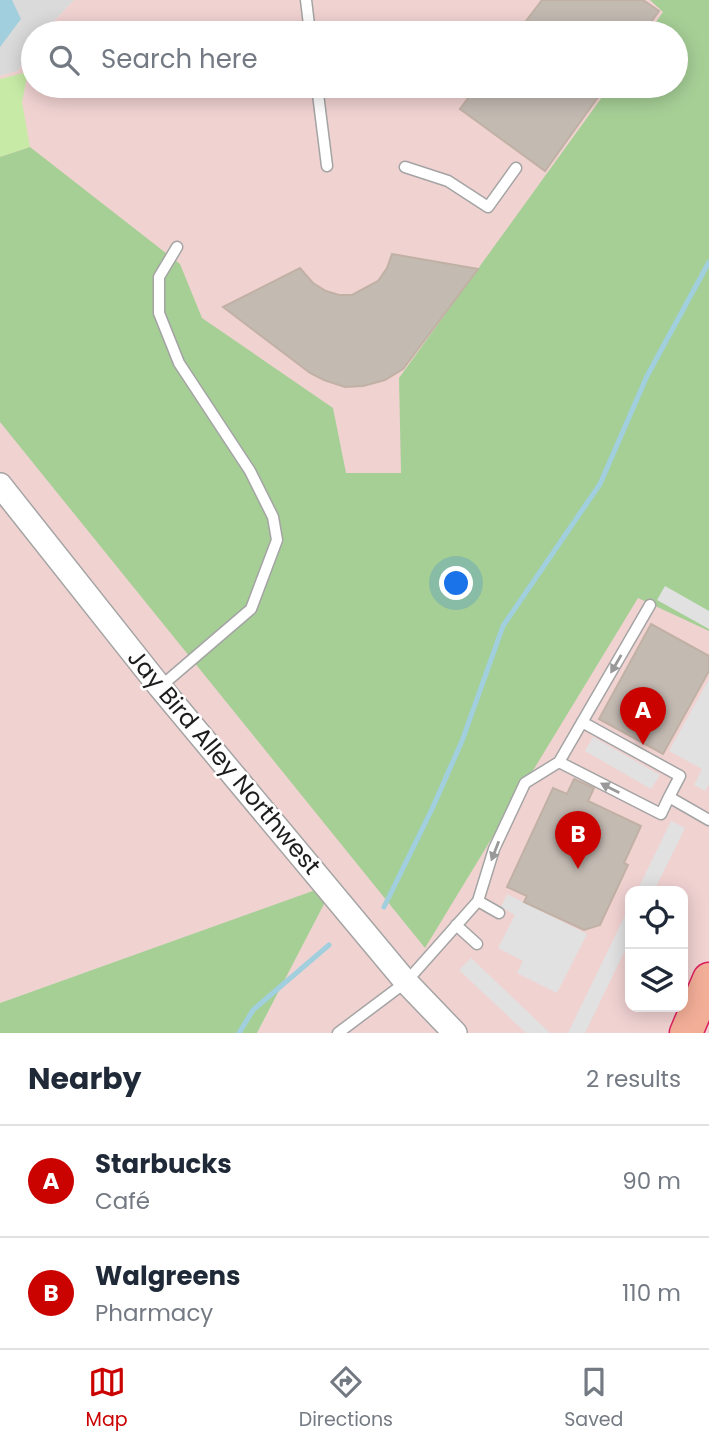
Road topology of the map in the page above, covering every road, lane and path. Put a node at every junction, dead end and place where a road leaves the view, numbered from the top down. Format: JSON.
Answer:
{"nodes":[{"id":1,"x":306,"y":0,"type":"edge"},
{"id":2,"x":309,"y":21,"type":"edge"},
{"id":3,"x":318,"y":98,"type":"edge"},
{"id":4,"x":327,"y":166,"type":"dead end"},
{"id":5,"x":405,"y":167,"type":"dead end"},
{"id":6,"x":516,"y":168,"type":"dead end"},
{"id":7,"x":177,"y":247,"type":"dead end"},
{"id":8,"x":0,"y":485,"type":"edge"},
{"id":9,"x":650,"y":604,"type":"dead end"},
{"id":10,"x":160,"y":687,"type":"junction"},
{"id":11,"x":582,"y":722,"type":"junction"},
{"id":12,"x":559,"y":762,"type":"junction"},
{"id":13,"x":669,"y":797,"type":"junction"},
{"id":14,"x":709,"y":820,"type":"edge"},
{"id":15,"x":478,"y":901,"type":"junction"},
{"id":16,"x":499,"y":913,"type":"dead end"},
{"id":17,"x":456,"y":925,"type":"junction"},
{"id":18,"x":477,"y":944,"type":"dead end"},
{"id":19,"x":709,"y":979,"type":"edge"},
{"id":20,"x":406,"y":982,"type":"junction"},
{"id":21,"x":338,"y":1033,"type":"edge"},
{"id":22,"x":455,"y":1033,"type":"edge"},
{"id":23,"x":686,"y":1033,"type":"edge"}],
"edges":[{"from":1,"to":2,"type":"lane"},
{"from":3,"to":4,"type":"lane"},
{"from":5,"to":6,"type":"lane"},
{"from":7,"to":10,"type":"lane"},
{"from":8,"to":10,"type":"street","name":"Jay Bird Alley Northwest"},
{"from":9,"to":11,"type":"lane","one_way":true},
{"from":10,"to":20,"type":"street","name":"Jay Bird Alley Northwest"},
{"from":11,"to":12,"type":"lane"},
{"from":11,"to":13,"type":"lane"},
{"from":13,"to":12,"type":"lane","one_way":true},
{"from":12,"to":15,"type":"lane","one_way":true},
{"from":13,"to":14,"type":"lane"},
{"from":15,"to":16,"type":"lane"},
{"from":15,"to":17,"type":"lane"},
{"from":17,"to":18,"type":"lane"},
{"from":17,"to":20,"type":"lane"},
{"from":19,"to":23,"type":"highway"},
{"from":20,"to":21,"type":"lane"},
{"from":20,"to":22,"type":"street","name":"Jay Bird Alley Northwest"}]}
